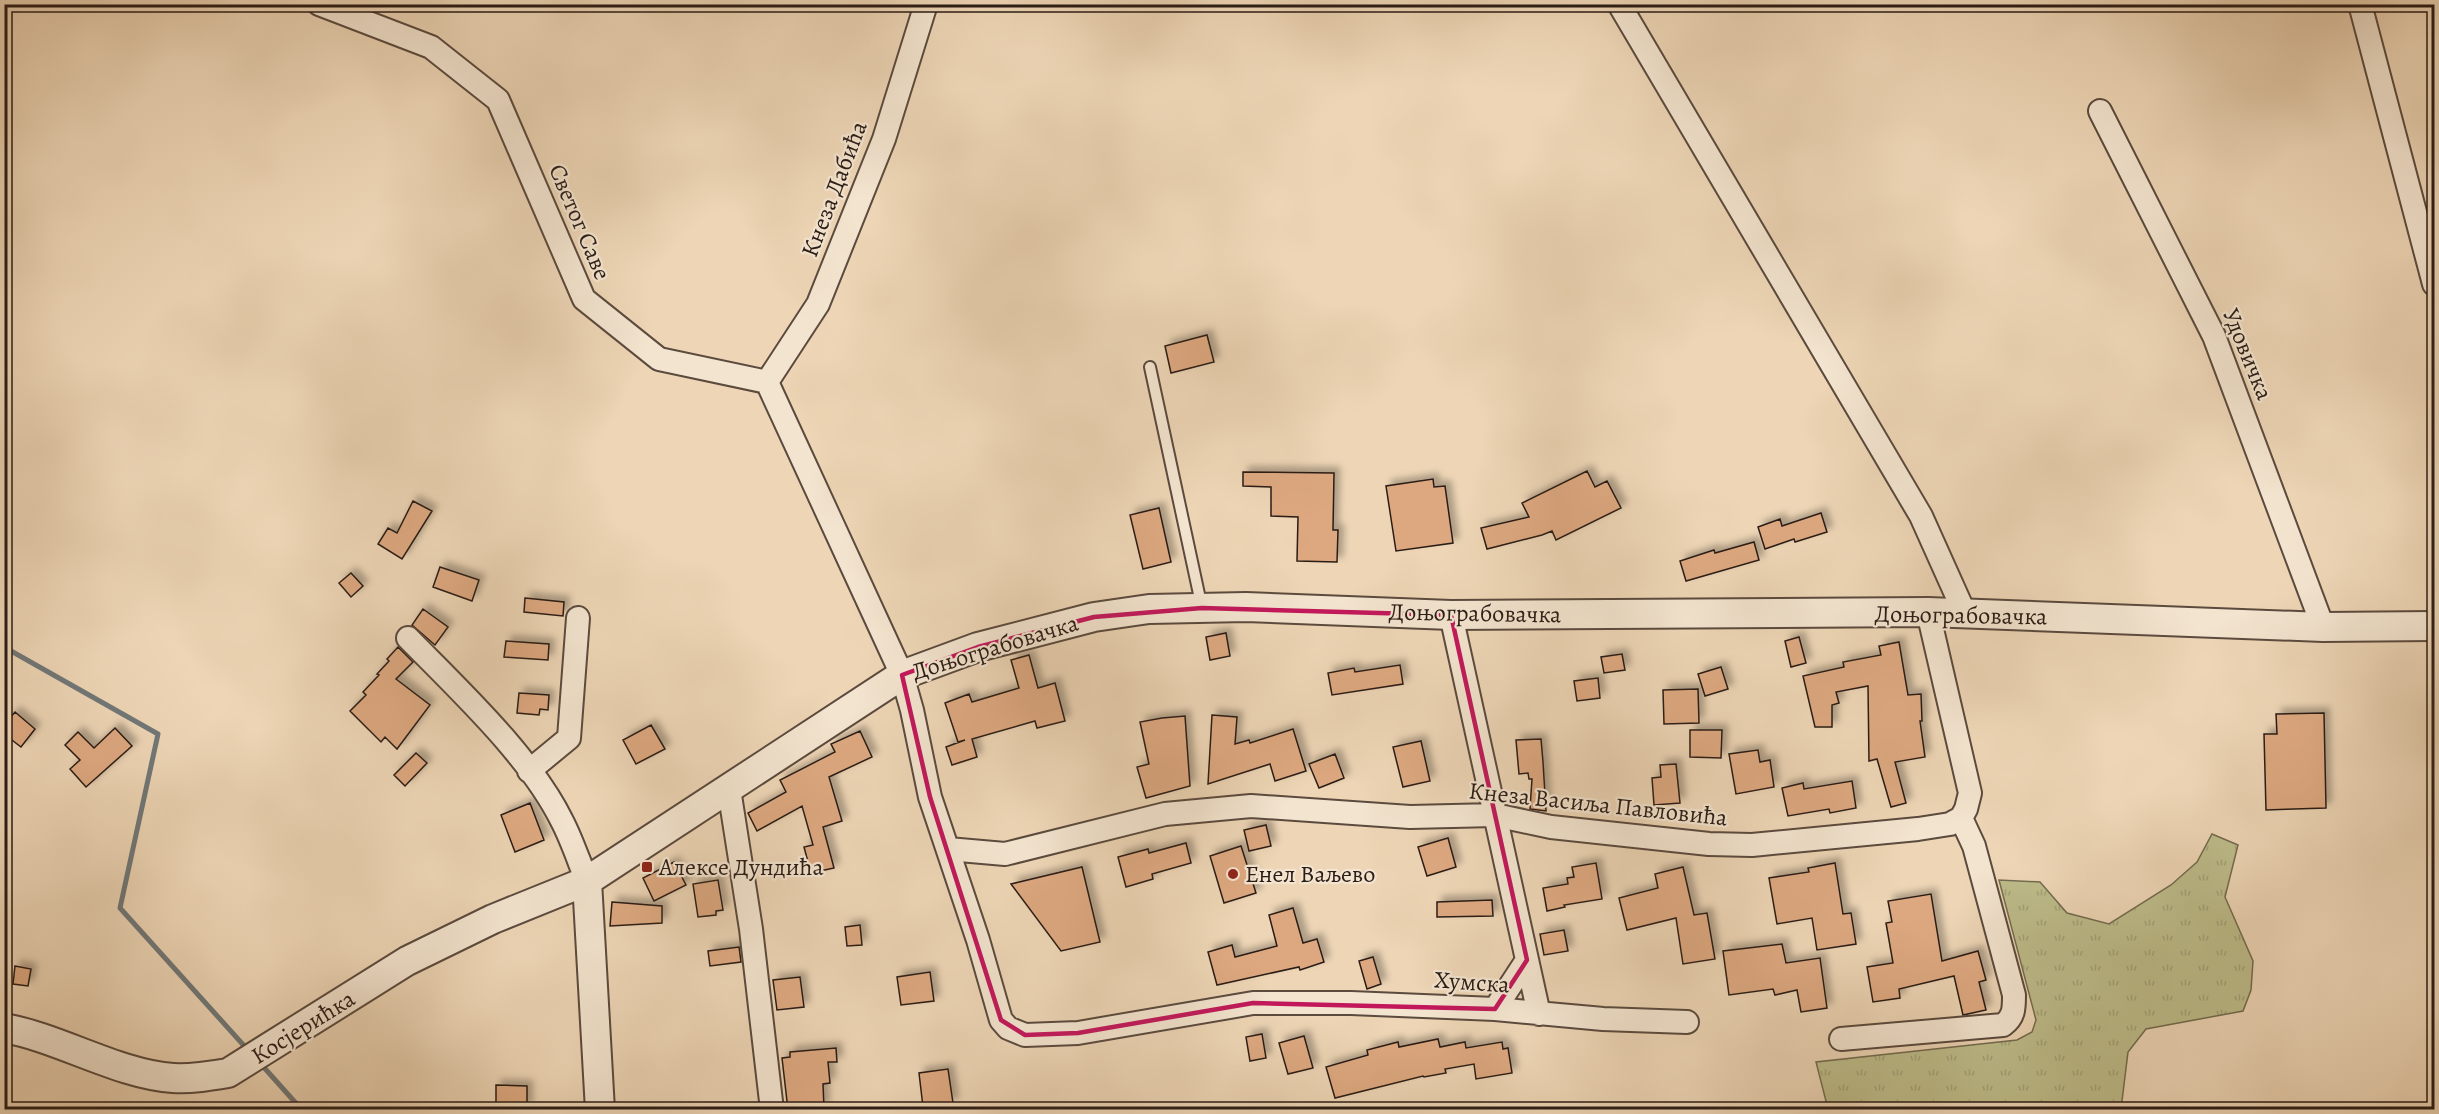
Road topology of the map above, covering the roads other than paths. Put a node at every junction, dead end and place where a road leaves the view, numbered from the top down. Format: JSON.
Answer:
{"nodes":[{"id":1,"x":319,"y":4,"type":"edge"},
{"id":2,"x":926,"y":4,"type":"edge"},
{"id":3,"x":1619,"y":4,"type":"edge"},
{"id":4,"x":2360,"y":4,"type":"edge"},
{"id":5,"x":2100,"y":111,"type":"dead end"},
{"id":6,"x":2434,"y":284,"type":"edge"},
{"id":7,"x":1150,"y":367,"type":"dead end"},
{"id":8,"x":767,"y":382,"type":"junction"},
{"id":9,"x":1202,"y":608,"type":"junction"},
{"id":10,"x":1928,"y":612,"type":"junction"},
{"id":11,"x":1965,"y":614,"type":"junction"},
{"id":12,"x":1451,"y":615,"type":"junction"},
{"id":13,"x":578,"y":618,"type":"dead end"},
{"id":14,"x":2434,"y":626,"type":"edge"},
{"id":15,"x":2323,"y":627,"type":"junction"},
{"id":16,"x":408,"y":638,"type":"dead end"},
{"id":17,"x":902,"y":675,"type":"junction"},
{"id":18,"x":530,"y":771,"type":"junction"},
{"id":19,"x":729,"y":789,"type":"junction"},
{"id":20,"x":1495,"y":815,"type":"junction"},
{"id":21,"x":1961,"y":818,"type":"junction"},
{"id":22,"x":948,"y":849,"type":"junction"},
{"id":23,"x":587,"y":881,"type":"junction"},
{"id":24,"x":1527,"y":960,"type":"junction"},
{"id":25,"x":1495,"y":1009,"type":"junction"},
{"id":26,"x":1539,"y":1014,"type":"junction"},
{"id":27,"x":1687,"y":1022,"type":"dead end"},
{"id":28,"x":4,"y":1028,"type":"edge"},
{"id":29,"x":1840,"y":1039,"type":"dead end"},
{"id":30,"x":600,"y":1110,"type":"edge"},
{"id":31,"x":772,"y":1110,"type":"edge"}],
"edges":[{"from":1,"to":8,"type":"street","name":"Светог Саве"},
{"from":2,"to":8,"type":"street","name":"Кнеза Дабића"},
{"from":3,"to":11,"type":"street"},
{"from":4,"to":6,"type":"street"},
{"from":5,"to":15,"type":"street","name":"Удовичка"},
{"from":7,"to":9,"type":"lane"},
{"from":8,"to":17,"type":"street"},
{"from":9,"to":12,"type":"street","name":"Доњограбовачка"},
{"from":9,"to":17,"type":"street","name":"Доњограбовачка"},
{"from":10,"to":11,"type":"street","name":"Доњограбовачка"},
{"from":10,"to":12,"type":"street","name":"Доњограбовачка"},
{"from":10,"to":21,"type":"street"},
{"from":11,"to":15,"type":"street","name":"Доњограбовачка"},
{"from":12,"to":20,"type":"street"},
{"from":13,"to":18,"type":"street"},
{"from":14,"to":15,"type":"street","name":"Доњограбовачка"},
{"from":16,"to":18,"type":"street"},
{"from":17,"to":19,"type":"street","name":"Доњограбовачка"},
{"from":17,"to":22,"type":"street","name":"Хумска"},
{"from":18,"to":23,"type":"street"},
{"from":19,"to":23,"type":"street","name":"Доњограбовачка"},
{"from":19,"to":31,"type":"street"},
{"from":20,"to":21,"type":"street","name":"Кнеза Васиља Павловића"},
{"from":20,"to":22,"type":"street","name":"Кнеза Васиља Павловића"},
{"from":20,"to":24,"type":"street"},
{"from":21,"to":29,"type":"street"},
{"from":22,"to":25,"type":"street","name":"Хумска"},
{"from":23,"to":28,"type":"street","name":"Косјерићка"},
{"from":23,"to":30,"type":"street"},
{"from":24,"to":25,"type":"street"},
{"from":24,"to":26,"type":"street"},
{"from":25,"to":26,"type":"street","name":"Хумска"},
{"from":26,"to":27,"type":"street","name":"Хумска"}]}
